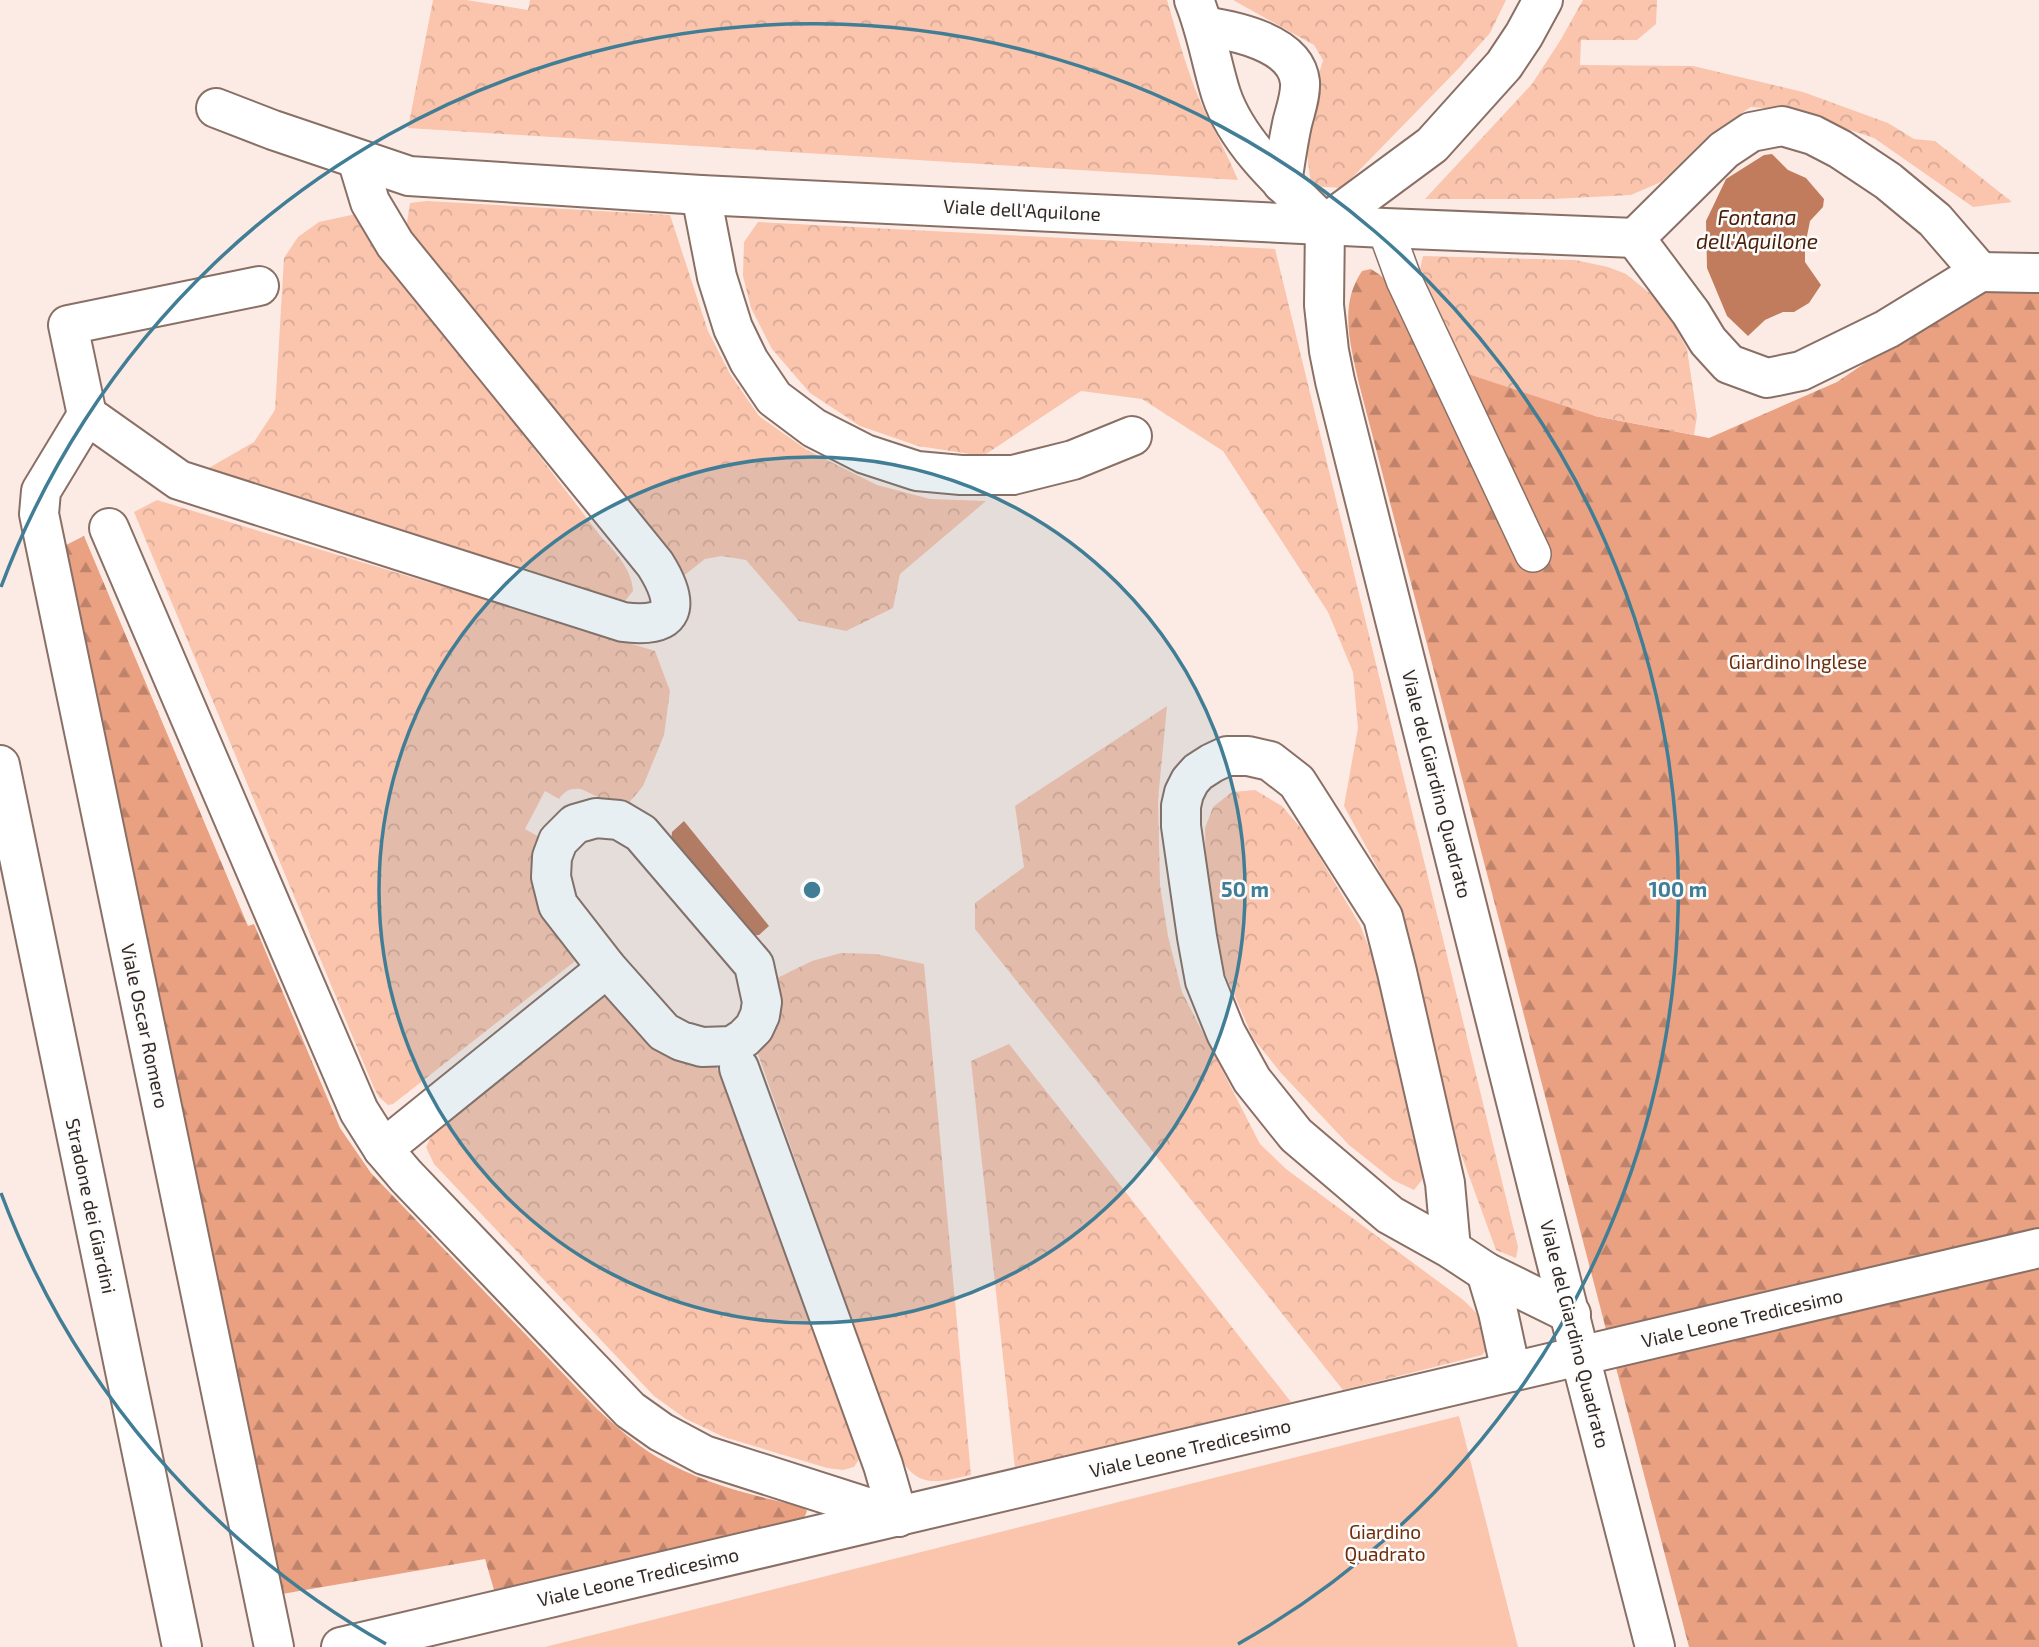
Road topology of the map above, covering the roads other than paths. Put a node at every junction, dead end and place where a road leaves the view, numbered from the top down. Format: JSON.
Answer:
{"nodes":[{"id":1,"x":1543,"y":0,"type":"edge"},
{"id":2,"x":1199,"y":13,"type":"edge"},
{"id":3,"x":216,"y":108,"type":"dead end"},
{"id":4,"x":357,"y":159,"type":"junction"},
{"id":5,"x":1282,"y":183,"type":"junction"},
{"id":6,"x":701,"y":195,"type":"junction"},
{"id":7,"x":1325,"y":224,"type":"junction"},
{"id":8,"x":1385,"y":228,"type":"junction"},
{"id":9,"x":1635,"y":238,"type":"junction"},
{"id":10,"x":1980,"y":272,"type":"junction"},
{"id":11,"x":2039,"y":273,"type":"edge"},
{"id":12,"x":259,"y":286,"type":"dead end"},
{"id":13,"x":87,"y":415,"type":"junction"},
{"id":14,"x":1132,"y":436,"type":"dead end"},
{"id":15,"x":109,"y":528,"type":"dead end"},
{"id":16,"x":1533,"y":554,"type":"dead end"},
{"id":17,"x":0,"y":765,"type":"edge"},
{"id":18,"x":607,"y":968,"type":"junction"},
{"id":19,"x":739,"y":1068,"type":"dead end"},
{"id":20,"x":383,"y":1149,"type":"junction"},
{"id":21,"x":2039,"y":1248,"type":"edge"},
{"id":22,"x":1451,"y":1250,"type":"junction"},
{"id":23,"x":1486,"y":1272,"type":"junction"},
{"id":24,"x":1571,"y":1314,"type":"junction"},
{"id":25,"x":1580,"y":1356,"type":"junction"},
{"id":26,"x":1511,"y":1372,"type":"junction"},
{"id":27,"x":898,"y":1517,"type":"junction"},
{"id":28,"x":181,"y":1647,"type":"edge"},
{"id":29,"x":274,"y":1647,"type":"edge"},
{"id":30,"x":341,"y":1647,"type":"edge"},
{"id":31,"x":1656,"y":1647,"type":"edge"}],
"edges":[{"from":1,"to":7,"type":"street"},
{"from":2,"to":5,"type":"street"},
{"from":2,"to":5,"type":"street"},
{"from":3,"to":4,"type":"street","name":"Viale dell'Aquilone"},
{"from":4,"to":6,"type":"street","name":"Viale dell'Aquilone"},
{"from":4,"to":13,"type":"street"},
{"from":5,"to":7,"type":"street"},
{"from":6,"to":7,"type":"street","name":"Viale dell'Aquilone"},
{"from":6,"to":14,"type":"street"},
{"from":7,"to":8,"type":"street","name":"Viale dell'Aquilone"},
{"from":7,"to":24,"type":"street","name":"Viale del Giardino Quadrato"},
{"from":8,"to":9,"type":"street","name":"Viale dell'Aquilone"},
{"from":8,"to":16,"type":"lane"},
{"from":9,"to":10,"type":"street"},
{"from":9,"to":10,"type":"street"},
{"from":10,"to":11,"type":"street"},
{"from":12,"to":13,"type":"street"},
{"from":13,"to":29,"type":"street","name":"Viale Oscar Romero"},
{"from":15,"to":20,"type":"street"},
{"from":17,"to":28,"type":"street","name":"Stradone dei Giardini"},
{"from":18,"to":18,"type":"street"},
{"from":18,"to":20,"type":"street"},
{"from":19,"to":27,"type":"street"},
{"from":20,"to":27,"type":"street"},
{"from":21,"to":25,"type":"street","name":"Viale Leone Tredicesimo"},
{"from":22,"to":22,"type":"street"},
{"from":22,"to":23,"type":"street"},
{"from":23,"to":24,"type":"street"},
{"from":23,"to":26,"type":"street"},
{"from":24,"to":25,"type":"street","name":"Viale del Giardino Quadrato"},
{"from":25,"to":26,"type":"street","name":"Viale Leone Tredicesimo"},
{"from":25,"to":31,"type":"street","name":"Viale del Giardino Quadrato"},
{"from":26,"to":27,"type":"street","name":"Viale Leone Tredicesimo"},
{"from":27,"to":30,"type":"street","name":"Viale Leone Tredicesimo"}]}
